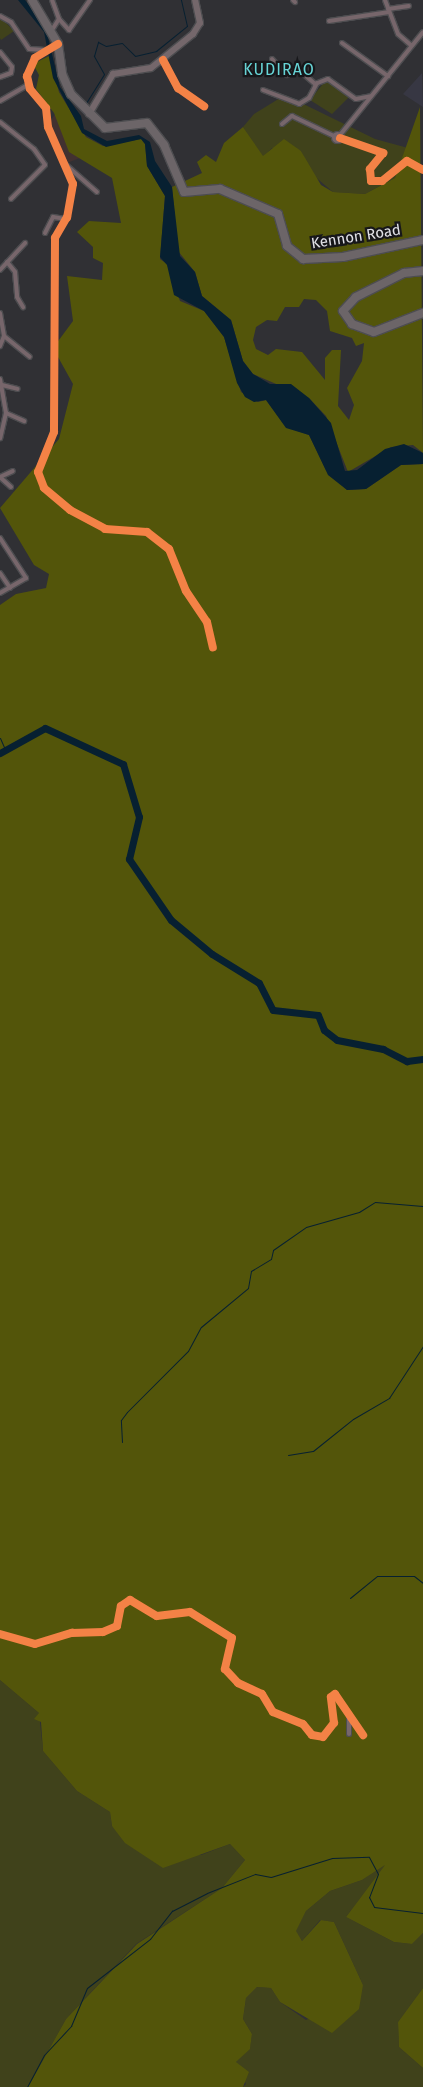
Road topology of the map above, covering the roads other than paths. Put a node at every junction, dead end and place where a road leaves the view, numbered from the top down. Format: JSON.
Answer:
{"nodes":[{"id":1,"x":32,"y":0,"type":"edge"},
{"id":2,"x":52,"y":0,"type":"edge"},
{"id":3,"x":90,"y":0,"type":"edge"},
{"id":4,"x":195,"y":0,"type":"edge"},
{"id":5,"x":385,"y":0,"type":"edge"},
{"id":6,"x":409,"y":6,"type":"dead end"},
{"id":7,"x":389,"y":10,"type":"junction"},
{"id":8,"x":0,"y":16,"type":"edge"},
{"id":9,"x":59,"y":20,"type":"junction"},
{"id":10,"x":329,"y":21,"type":"dead end"},
{"id":11,"x":52,"y":30,"type":"junction"},
{"id":12,"x":423,"y":32,"type":"edge"},
{"id":13,"x":342,"y":43,"type":"dead end"},
{"id":14,"x":57,"y":45,"type":"junction"},
{"id":15,"x":412,"y":46,"type":"junction"},
{"id":16,"x":46,"y":49,"type":"junction"},
{"id":17,"x":0,"y":52,"type":"edge"},
{"id":18,"x":272,"y":59,"type":"dead end"},
{"id":19,"x":163,"y":60,"type":"junction"},
{"id":20,"x":388,"y":76,"type":"junction"},
{"id":21,"x":0,"y":77,"type":"edge"},
{"id":22,"x":316,"y":83,"type":"junction"},
{"id":23,"x":28,"y":85,"type":"junction"},
{"id":24,"x":263,"y":90,"type":"dead end"},
{"id":25,"x":372,"y":96,"type":"junction"},
{"id":26,"x":0,"y":101,"type":"edge"},
{"id":27,"x":204,"y":106,"type":"dead end"},
{"id":28,"x":84,"y":108,"type":"junction"},
{"id":29,"x":0,"y":122,"type":"edge"},
{"id":30,"x":282,"y":124,"type":"dead end"},
{"id":31,"x":340,"y":137,"type":"junction"},
{"id":32,"x":66,"y":164,"type":"junction"},
{"id":33,"x":423,"y":170,"type":"edge"},
{"id":34,"x":97,"y":192,"type":"dead end"},
{"id":35,"x":11,"y":199,"type":"dead end"},
{"id":36,"x":65,"y":219,"type":"junction"},
{"id":37,"x":45,"y":232,"type":"dead end"},
{"id":38,"x":423,"y":240,"type":"edge"},
{"id":39,"x":25,"y":243,"type":"dead end"},
{"id":40,"x":8,"y":262,"type":"junction"},
{"id":41,"x":0,"y":270,"type":"edge"},
{"id":42,"x":423,"y":271,"type":"edge"},
{"id":43,"x":23,"y":307,"type":"dead end"},
{"id":44,"x":0,"y":313,"type":"edge"},
{"id":45,"x":423,"y":313,"type":"edge"},
{"id":46,"x":4,"y":336,"type":"junction"},
{"id":47,"x":0,"y":346,"type":"edge"},
{"id":48,"x":30,"y":357,"type":"dead end"},
{"id":49,"x":0,"y":379,"type":"edge"},
{"id":50,"x":2,"y":385,"type":"junction"},
{"id":51,"x":18,"y":389,"type":"dead end"},
{"id":52,"x":6,"y":413,"type":"junction"},
{"id":53,"x":24,"y":421,"type":"dead end"},
{"id":54,"x":0,"y":438,"type":"edge"},
{"id":55,"x":13,"y":472,"type":"dead end"},
{"id":56,"x":11,"y":487,"type":"dead end"},
{"id":57,"x":0,"y":538,"type":"edge"},
{"id":58,"x":0,"y":573,"type":"edge"},
{"id":59,"x":10,"y":588,"type":"junction"},
{"id":60,"x":0,"y":593,"type":"edge"},
{"id":61,"x":213,"y":647,"type":"dead end"},
{"id":62,"x":0,"y":1634,"type":"edge"},
{"id":63,"x":349,"y":1718,"type":"junction"},
{"id":64,"x":349,"y":1734,"type":"dead end"},
{"id":65,"x":363,"y":1735,"type":"dead end"}],
"edges":[{"from":1,"to":11,"type":"highway","name":"Kennon Road"},
{"from":2,"to":9,"type":"street"},
{"from":3,"to":9,"type":"street"},
{"from":4,"to":19,"type":"main road"},
{"from":5,"to":7,"type":"street"},
{"from":6,"to":7,"type":"street"},
{"from":7,"to":10,"type":"street"},
{"from":7,"to":15,"type":"street"},
{"from":8,"to":16,"type":"street"},
{"from":9,"to":11,"type":"street"},
{"from":11,"to":14,"type":"highway","name":"Kennon Road"},
{"from":12,"to":15,"type":"street"},
{"from":13,"to":20,"type":"street"},
{"from":14,"to":16,"type":"street"},
{"from":14,"to":28,"type":"highway","name":"Kennon Road"},
{"from":15,"to":20,"type":"street"},
{"from":16,"to":23,"type":"street"},
{"from":17,"to":21,"type":"street"},
{"from":18,"to":22,"type":"street"},
{"from":19,"to":27,"type":"street"},
{"from":19,"to":28,"type":"main road"},
{"from":20,"to":25,"type":"street"},
{"from":22,"to":24,"type":"street"},
{"from":22,"to":25,"type":"street"},
{"from":23,"to":26,"type":"street"},
{"from":23,"to":32,"type":"street"},
{"from":25,"to":31,"type":"street"},
{"from":28,"to":38,"type":"highway","name":"Kennon Road"},
{"from":29,"to":35,"type":"street"},
{"from":30,"to":31,"type":"street"},
{"from":31,"to":33,"type":"street"},
{"from":32,"to":34,"type":"street"},
{"from":32,"to":36,"type":"street"},
{"from":36,"to":37,"type":"street"},
{"from":36,"to":61,"type":"street"},
{"from":39,"to":40,"type":"street"},
{"from":40,"to":41,"type":"street"},
{"from":40,"to":43,"type":"street"},
{"from":42,"to":45,"type":"highway"},
{"from":44,"to":46,"type":"street"},
{"from":46,"to":47,"type":"street"},
{"from":46,"to":48,"type":"street"},
{"from":49,"to":50,"type":"street"},
{"from":50,"to":51,"type":"street"},
{"from":50,"to":52,"type":"street"},
{"from":52,"to":53,"type":"street"},
{"from":52,"to":54,"type":"street"},
{"from":55,"to":56,"type":"street"},
{"from":57,"to":59,"type":"street"},
{"from":58,"to":59,"type":"street"},
{"from":59,"to":60,"type":"street"},
{"from":62,"to":63,"type":"street"},
{"from":63,"to":64,"type":"street"},
{"from":63,"to":65,"type":"street"}]}
